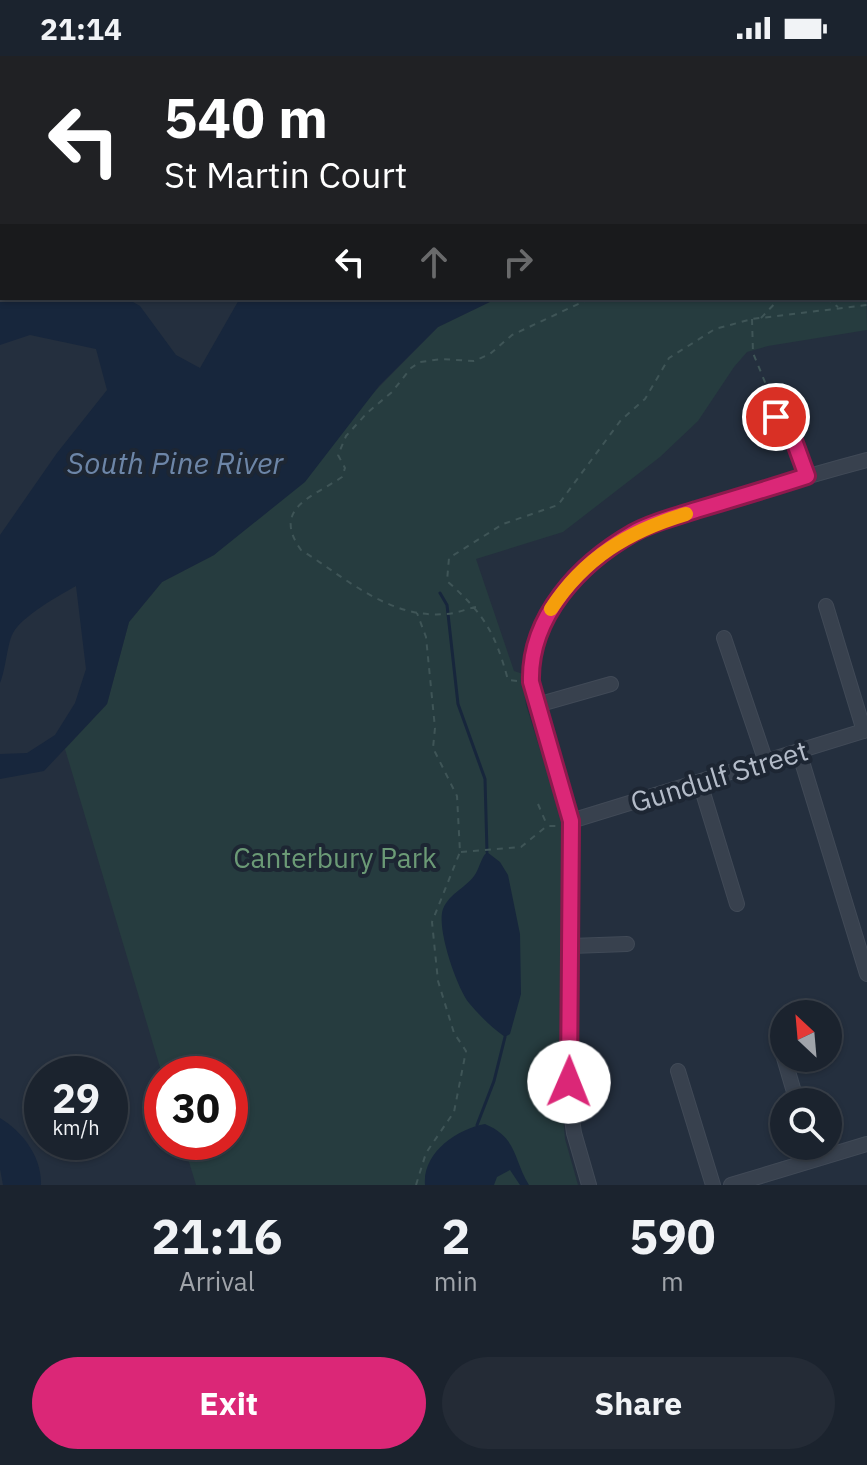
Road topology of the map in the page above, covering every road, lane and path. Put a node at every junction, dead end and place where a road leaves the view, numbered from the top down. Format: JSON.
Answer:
{"nodes":[{"id":1,"x":587,"y":300,"type":"edge"},
{"id":2,"x":778,"y":300,"type":"edge"},
{"id":3,"x":829,"y":300,"type":"edge"},
{"id":4,"x":867,"y":305,"type":"edge"},
{"id":5,"x":840,"y":309,"type":"junction"},
{"id":6,"x":760,"y":318,"type":"junction"},
{"id":7,"x":752,"y":319,"type":"junction"},
{"id":8,"x":776,"y":417,"type":"joint"},
{"id":9,"x":867,"y":460,"type":"edge"},
{"id":10,"x":807,"y":476,"type":"junction"},
{"id":11,"x":826,"y":606,"type":"dead end"},
{"id":12,"x":476,"y":607,"type":"junction"},
{"id":13,"x":417,"y":613,"type":"junction"},
{"id":14,"x":724,"y":638,"type":"dead end"},
{"id":15,"x":531,"y":682,"type":"junction"},
{"id":16,"x":611,"y":684,"type":"dead end"},
{"id":17,"x":537,"y":705,"type":"junction"},
{"id":18,"x":866,"y":731,"type":"edge"},
{"id":19,"x":799,"y":752,"type":"junction"},
{"id":20,"x":766,"y":762,"type":"junction"},
{"id":21,"x":700,"y":783,"type":"junction"},
{"id":22,"x":538,"y":804,"type":"dead end"},
{"id":23,"x":567,"y":823,"type":"junction"},
{"id":24,"x":547,"y":826,"type":"junction"},
{"id":25,"x":460,"y":852,"type":"junction"},
{"id":26,"x":737,"y":904,"type":"dead end"},
{"id":27,"x":627,"y":944,"type":"dead end"},
{"id":28,"x":571,"y":946,"type":"junction"},
{"id":29,"x":867,"y":974,"type":"edge"},
{"id":30,"x":678,"y":1071,"type":"dead end"},
{"id":31,"x":867,"y":1144,"type":"edge"},
{"id":32,"x":842,"y":1148,"type":"edge"},
{"id":33,"x":794,"y":1160,"type":"edge"},
{"id":34,"x":416,"y":1185,"type":"edge"},
{"id":35,"x":589,"y":1185,"type":"edge"},
{"id":36,"x":713,"y":1185,"type":"edge"},
{"id":37,"x":731,"y":1185,"type":"edge"}],
"edges":[{"from":1,"to":13,"type":"path"},
{"from":2,"to":6,"type":"path"},
{"from":3,"to":5,"type":"path"},
{"from":4,"to":5,"type":"path"},
{"from":5,"to":6,"type":"path"},
{"from":6,"to":7,"type":"path"},
{"from":7,"to":8,"type":"path"},
{"from":7,"to":12,"type":"path"},
{"from":8,"to":10,"type":"street"},
{"from":9,"to":10,"type":"street"},
{"from":10,"to":15,"type":"street"},
{"from":11,"to":18,"type":"street"},
{"from":12,"to":13,"type":"path"},
{"from":12,"to":15,"type":"path"},
{"from":13,"to":25,"type":"path"},
{"from":14,"to":20,"type":"street"},
{"from":15,"to":17,"type":"street"},
{"from":16,"to":17,"type":"street"},
{"from":17,"to":23,"type":"street"},
{"from":18,"to":19,"type":"street","name":"Gundulf Street"},
{"from":19,"to":20,"type":"street","name":"Gundulf Street"},
{"from":19,"to":29,"type":"street"},
{"from":20,"to":21,"type":"street","name":"Gundulf Street"},
{"from":21,"to":23,"type":"street","name":"Gundulf Street"},
{"from":21,"to":26,"type":"street"},
{"from":22,"to":24,"type":"path"},
{"from":23,"to":24,"type":"path"},
{"from":23,"to":28,"type":"street"},
{"from":24,"to":25,"type":"path"},
{"from":25,"to":34,"type":"path"},
{"from":27,"to":28,"type":"street"},
{"from":28,"to":35,"type":"street"},
{"from":30,"to":36,"type":"street"},
{"from":31,"to":32,"type":"street"},
{"from":33,"to":37,"type":"street"}]}
